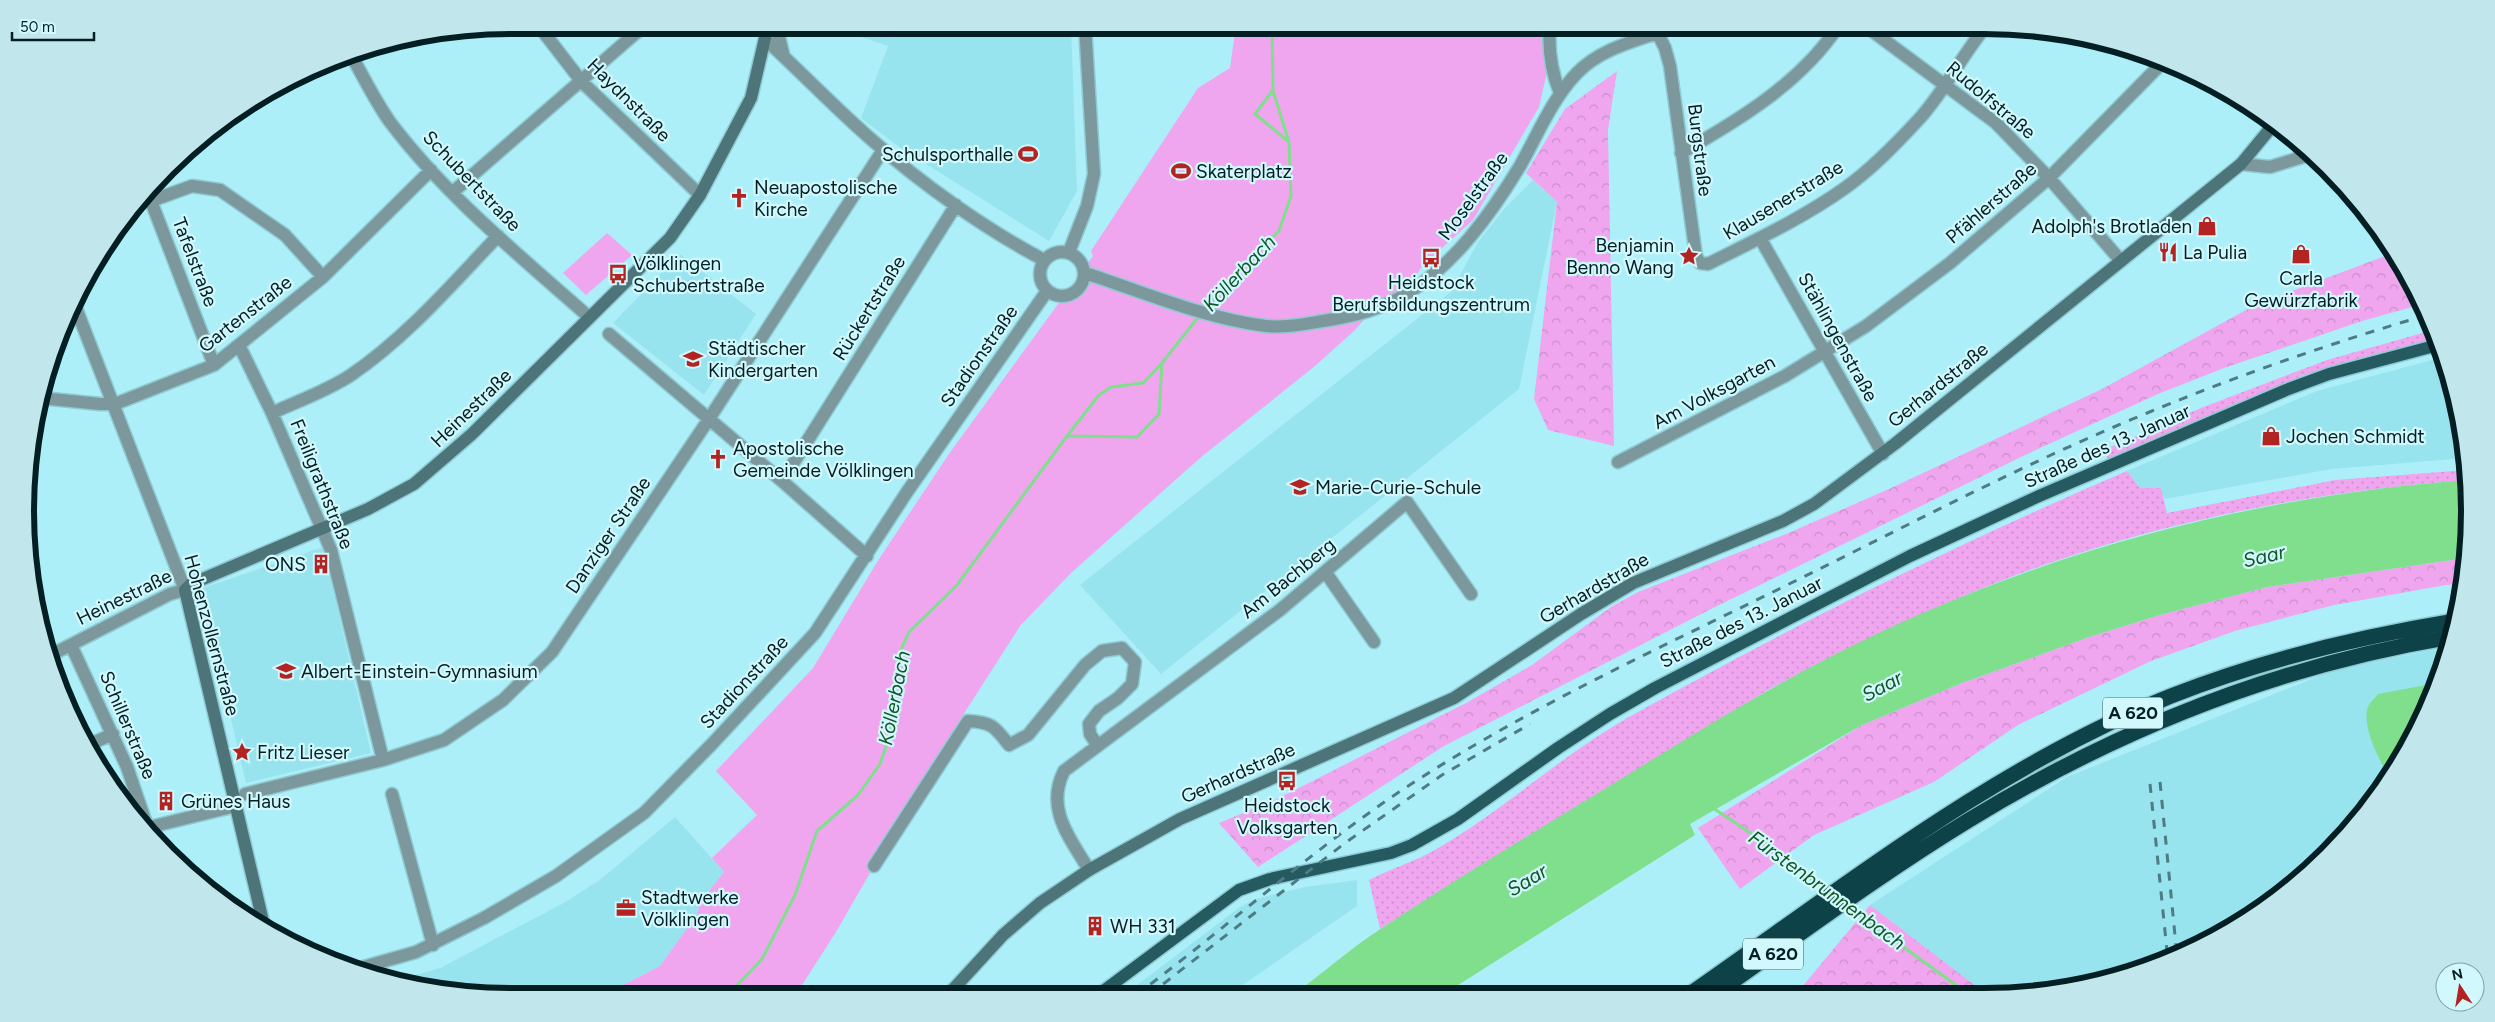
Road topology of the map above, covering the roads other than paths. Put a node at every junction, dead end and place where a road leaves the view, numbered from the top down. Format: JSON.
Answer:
{"nodes":[{"id":1,"x":545,"y":34,"type":"edge"},
{"id":2,"x":635,"y":34,"type":"edge"},
{"id":3,"x":766,"y":34,"type":"edge"},
{"id":4,"x":770,"y":34,"type":"edge"},
{"id":5,"x":770,"y":34,"type":"edge"},
{"id":6,"x":1086,"y":34,"type":"edge"},
{"id":7,"x":1549,"y":34,"type":"edge"},
{"id":8,"x":1658,"y":34,"type":"joint"},
{"id":9,"x":1833,"y":34,"type":"edge"},
{"id":10,"x":1876,"y":34,"type":"edge"},
{"id":11,"x":1982,"y":34,"type":"edge"},
{"id":12,"x":784,"y":56,"type":"junction"},
{"id":13,"x":354,"y":60,"type":"edge"},
{"id":14,"x":2158,"y":67,"type":"edge"},
{"id":15,"x":582,"y":82,"type":"junction"},
{"id":16,"x":1947,"y":85,"type":"junction"},
{"id":17,"x":1560,"y":93,"type":"junction"},
{"id":18,"x":2270,"y":129,"type":"edge"},
{"id":19,"x":884,"y":150,"type":"junction"},
{"id":20,"x":1681,"y":153,"type":"junction"},
{"id":21,"x":2304,"y":157,"type":"edge"},
{"id":22,"x":2241,"y":164,"type":"junction"},
{"id":23,"x":431,"y":170,"type":"junction"},
{"id":24,"x":2050,"y":178,"type":"junction"},
{"id":25,"x":453,"y":192,"type":"junction"},
{"id":26,"x":700,"y":195,"type":"junction"},
{"id":27,"x":956,"y":205,"type":"junction"},
{"id":28,"x":498,"y":236,"type":"junction"},
{"id":29,"x":1760,"y":238,"type":"junction"},
{"id":30,"x":1069,"y":252,"type":"junction"},
{"id":31,"x":1044,"y":260,"type":"junction"},
{"id":32,"x":2121,"y":261,"type":"junction"},
{"id":33,"x":1708,"y":264,"type":"joint"},
{"id":34,"x":1085,"y":273,"type":"junction"},
{"id":35,"x":323,"y":277,"type":"junction"},
{"id":36,"x":1047,"y":291,"type":"junction"},
{"id":37,"x":78,"y":312,"type":"edge"},
{"id":38,"x":589,"y":317,"type":"junction"},
{"id":39,"x":608,"y":334,"type":"dead end"},
{"id":40,"x":239,"y":345,"type":"junction"},
{"id":41,"x":2432,"y":347,"type":"edge"},
{"id":42,"x":1826,"y":352,"type":"junction"},
{"id":43,"x":214,"y":365,"type":"junction"},
{"id":44,"x":47,"y":399,"type":"edge"},
{"id":45,"x":115,"y":404,"type":"junction"},
{"id":46,"x":272,"y":412,"type":"junction"},
{"id":47,"x":709,"y":419,"type":"junction"},
{"id":48,"x":1883,"y":454,"type":"junction"},
{"id":49,"x":1618,"y":462,"type":"dead end"},
{"id":50,"x":782,"y":481,"type":"junction"},
{"id":51,"x":322,"y":529,"type":"junction"},
{"id":52,"x":867,"y":556,"type":"junction"},
{"id":53,"x":1326,"y":573,"type":"junction"},
{"id":54,"x":185,"y":590,"type":"junction"},
{"id":55,"x":1471,"y":594,"type":"dead end"},
{"id":56,"x":2448,"y":622,"type":"edge"},
{"id":57,"x":2444,"y":637,"type":"edge"},
{"id":58,"x":1374,"y":642,"type":"dead end"},
{"id":59,"x":71,"y":644,"type":"junction"},
{"id":60,"x":56,"y":653,"type":"edge"},
{"id":61,"x":113,"y":734,"type":"junction"},
{"id":62,"x":94,"y":742,"type":"edge"},
{"id":63,"x":1098,"y":746,"type":"junction"},
{"id":64,"x":383,"y":760,"type":"junction"},
{"id":65,"x":246,"y":794,"type":"dead end"},
{"id":66,"x":392,"y":794,"type":"dead end"},
{"id":67,"x":236,"y":806,"type":"junction"},
{"id":68,"x":144,"y":816,"type":"edge"},
{"id":69,"x":152,"y":826,"type":"edge"},
{"id":70,"x":874,"y":866,"type":"dead end"},
{"id":71,"x":1089,"y":870,"type":"junction"},
{"id":72,"x":1850,"y":891,"type":"junction"},
{"id":73,"x":1826,"y":908,"type":"junction"},
{"id":74,"x":262,"y":918,"type":"edge"},
{"id":75,"x":433,"y":944,"type":"junction"},
{"id":76,"x":367,"y":966,"type":"edge"},
{"id":77,"x":954,"y":988,"type":"edge"},
{"id":78,"x":1107,"y":988,"type":"edge"},
{"id":79,"x":1699,"y":988,"type":"edge"},
{"id":80,"x":1723,"y":988,"type":"edge"}],
"edges":[{"from":1,"to":15,"type":"street","name":"Haydnstraße"},
{"from":2,"to":15,"type":"street"},
{"from":3,"to":26,"type":"street","name":"Heinestraße"},
{"from":4,"to":12,"type":"street"},
{"from":5,"to":12,"type":"street"},
{"from":6,"to":30,"type":"street"},
{"from":7,"to":17,"type":"street"},
{"from":8,"to":17,"type":"street","name":"Moselstraße"},
{"from":8,"to":20,"type":"street","name":"Burgstraße"},
{"from":9,"to":20,"type":"street"},
{"from":10,"to":16,"type":"street","name":"Rudolfstraße"},
{"from":11,"to":16,"type":"street","name":"Klausenerstraße"},
{"from":12,"to":19,"type":"street"},
{"from":13,"to":23,"type":"street","name":"Schubertstraße"},
{"from":14,"to":24,"type":"street","name":"Pfählerstraße"},
{"from":15,"to":25,"type":"street"},
{"from":15,"to":26,"type":"street","name":"Haydnstraße"},
{"from":16,"to":24,"type":"street","name":"Rudolfstraße"},
{"from":16,"to":29,"type":"street","name":"Klausenerstraße"},
{"from":17,"to":34,"type":"street","name":"Moselstraße"},
{"from":18,"to":22,"type":"street","name":"Gerhardstraße"},
{"from":19,"to":27,"type":"street"},
{"from":19,"to":47,"type":"street","name":"Danziger Straße"},
{"from":20,"to":33,"type":"street","name":"Burgstraße"},
{"from":21,"to":22,"type":"street"},
{"from":22,"to":32,"type":"street","name":"Gerhardstraße"},
{"from":23,"to":25,"type":"street","name":"Schubertstraße"},
{"from":23,"to":35,"type":"street","name":"Gartenstraße"},
{"from":24,"to":32,"type":"street","name":"Rudolfstraße"},
{"from":24,"to":42,"type":"street","name":"Pfählerstraße"},
{"from":25,"to":28,"type":"street","name":"Schubertstraße"},
{"from":26,"to":38,"type":"street","name":"Heinestraße"},
{"from":27,"to":31,"type":"street"},
{"from":27,"to":50,"type":"street","name":"Rückertstraße"},
{"from":28,"to":38,"type":"street","name":"Schubertstraße"},
{"from":28,"to":46,"type":"street"},
{"from":29,"to":33,"type":"street","name":"Klausenerstraße"},
{"from":29,"to":42,"type":"street","name":"Stählingenstraße"},
{"from":30,"to":31,"type":"street"},
{"from":30,"to":34,"type":"street"},
{"from":31,"to":36,"type":"street"},
{"from":32,"to":48,"type":"street","name":"Gerhardstraße"},
{"from":34,"to":36,"type":"street"},
{"from":35,"to":40,"type":"street","name":"Gartenstraße"},
{"from":35,"to":43,"type":"street","name":"Tafelstraße"},
{"from":36,"to":52,"type":"street","name":"Stadionstraße"},
{"from":37,"to":45,"type":"street","name":"Hohenzollernstraße"},
{"from":38,"to":51,"type":"street","name":"Heinestraße"},
{"from":39,"to":47,"type":"street"},
{"from":40,"to":43,"type":"street","name":"Gartenstraße"},
{"from":40,"to":46,"type":"street","name":"Freiligrathstraße"},
{"from":41,"to":78,"type":"main road","name":"Straße des 13. Januar"},
{"from":42,"to":48,"type":"street","name":"Stählingenstraße"},
{"from":42,"to":49,"type":"street","name":"Am Volksgarten"},
{"from":43,"to":45,"type":"street","name":"Gartenstraße"},
{"from":44,"to":45,"type":"street","name":"Gartenstraße"},
{"from":45,"to":54,"type":"street","name":"Hohenzollernstraße"},
{"from":46,"to":51,"type":"street","name":"Freiligrathstraße"},
{"from":47,"to":50,"type":"street"},
{"from":47,"to":64,"type":"street","name":"Danziger Straße"},
{"from":48,"to":71,"type":"street","name":"Gerhardstraße"},
{"from":50,"to":52,"type":"street"},
{"from":51,"to":54,"type":"street","name":"Heinestraße"},
{"from":51,"to":64,"type":"street","name":"Freiligrathstraße"},
{"from":52,"to":75,"type":"street","name":"Stadionstraße"},
{"from":53,"to":55,"type":"street","name":"Am Bachberg"},
{"from":53,"to":58,"type":"street"},
{"from":53,"to":63,"type":"street","name":"Am Bachberg"},
{"from":54,"to":59,"type":"street","name":"Heinestraße"},
{"from":54,"to":67,"type":"street","name":"Hohenzollernstraße"},
{"from":56,"to":72,"type":"highway","number":"A 620"},
{"from":57,"to":72,"type":"highway","number":"A 620"},
{"from":59,"to":60,"type":"street","name":"Heinestraße"},
{"from":59,"to":61,"type":"street","name":"Schillerstraße"},
{"from":61,"to":62,"type":"street"},
{"from":61,"to":68,"type":"street","name":"Schillerstraße"},
{"from":63,"to":70,"type":"street"},
{"from":63,"to":71,"type":"street","name":"Am Bachberg"},
{"from":64,"to":65,"type":"street","name":"Danziger Straße"},
{"from":66,"to":75,"type":"street"},
{"from":67,"to":69,"type":"street"},
{"from":67,"to":74,"type":"street","name":"Hohenzollernstraße"},
{"from":71,"to":77,"type":"street","name":"Gerhardstraße"},
{"from":72,"to":73,"type":"highway","number":"A 620"},
{"from":73,"to":79,"type":"highway","number":"A 620"},
{"from":73,"to":80,"type":"highway","number":"A 620"},
{"from":75,"to":76,"type":"street","name":"Stadionstraße"}]}
